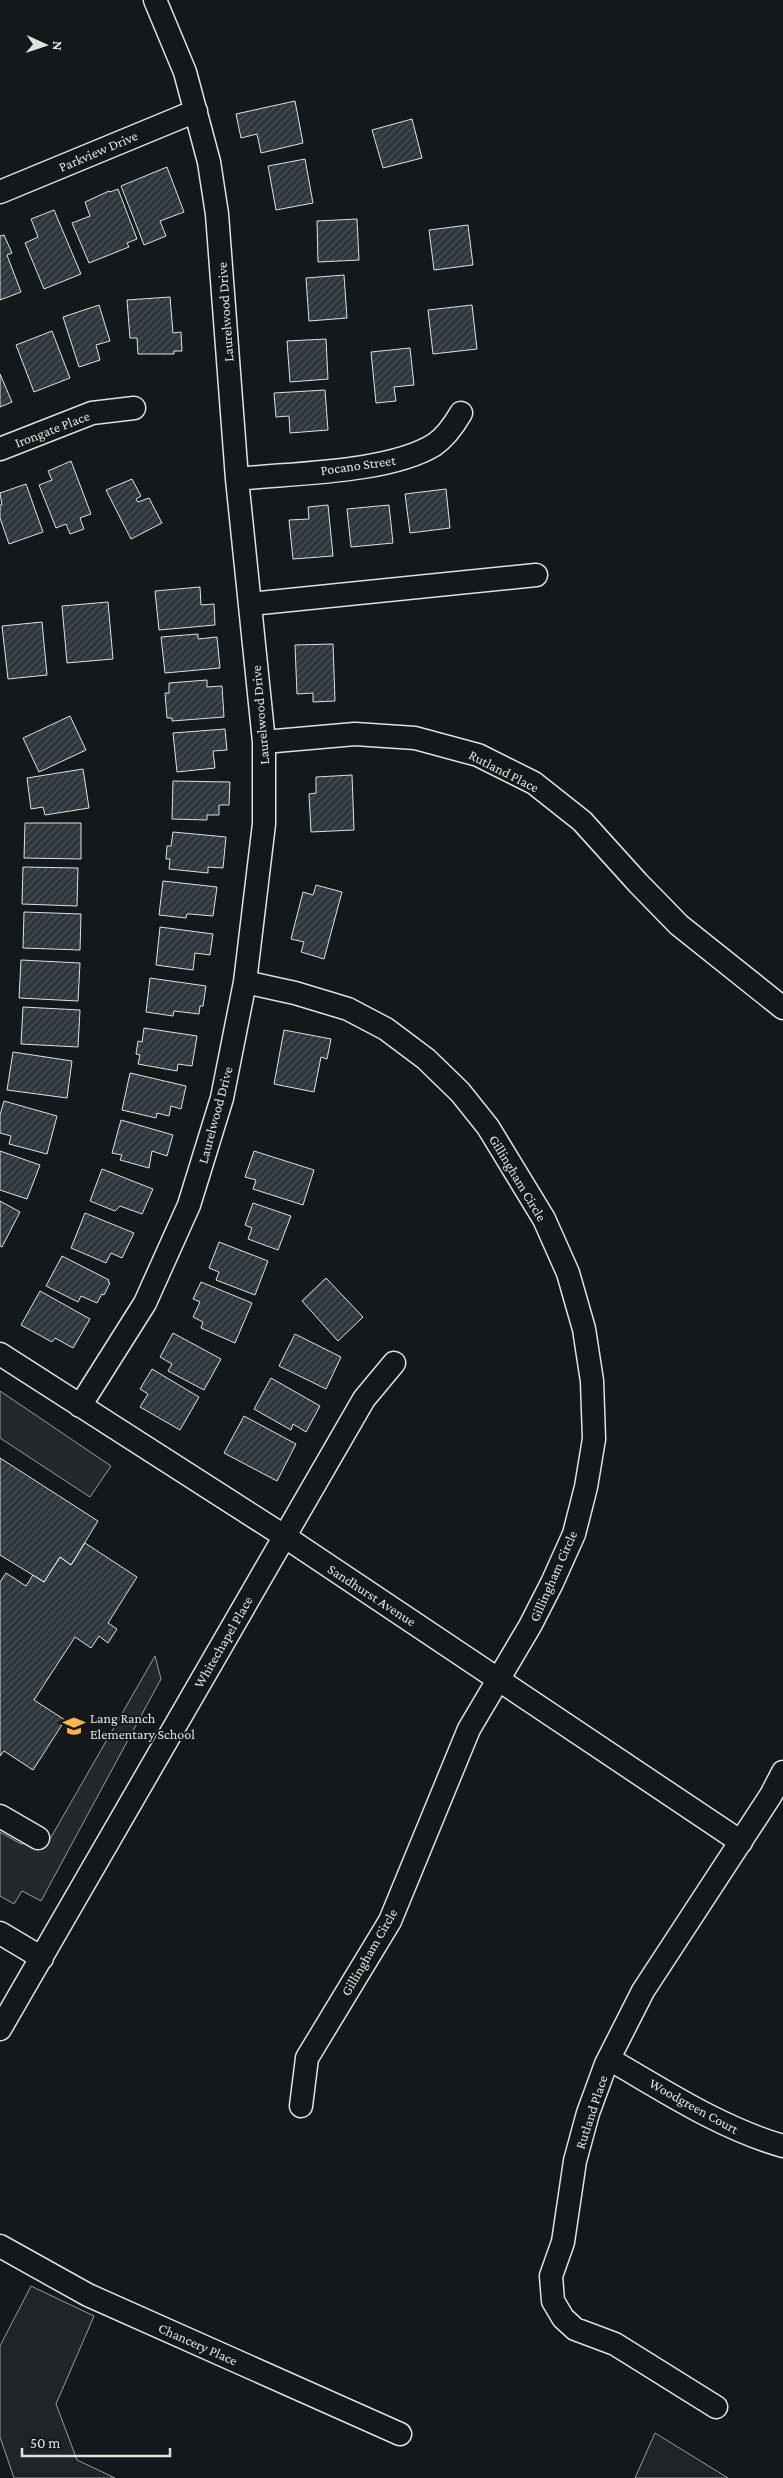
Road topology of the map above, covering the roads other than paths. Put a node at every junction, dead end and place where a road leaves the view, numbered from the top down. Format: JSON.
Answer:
{"nodes":[{"id":1,"x":155,"y":0,"type":"edge"},
{"id":2,"x":196,"y":111,"type":"junction"},
{"id":3,"x":0,"y":192,"type":"edge"},
{"id":4,"x":134,"y":408,"type":"dead end"},
{"id":5,"x":461,"y":413,"type":"dead end"},
{"id":6,"x":0,"y":450,"type":"edge"},
{"id":7,"x":238,"y":479,"type":"junction"},
{"id":8,"x":536,"y":575,"type":"dead end"},
{"id":9,"x":250,"y":604,"type":"junction"},
{"id":10,"x":264,"y":742,"type":"junction"},
{"id":11,"x":245,"y":982,"type":"junction"},
{"id":12,"x":783,"y":1008,"type":"edge"},
{"id":13,"x":0,"y":1354,"type":"edge"},
{"id":14,"x":394,"y":1363,"type":"dead end"},
{"id":15,"x":80,"y":1406,"type":"junction"},
{"id":16,"x":284,"y":1536,"type":"junction"},
{"id":17,"x":500,"y":1679,"type":"junction"},
{"id":18,"x":783,"y":1772,"type":"edge"},
{"id":19,"x":0,"y":1816,"type":"edge"},
{"id":20,"x":38,"y":1838,"type":"dead end"},
{"id":21,"x":741,"y":1842,"type":"junction"},
{"id":22,"x":0,"y":1933,"type":"edge"},
{"id":23,"x":42,"y":1958,"type":"junction"},
{"id":24,"x":0,"y":2029,"type":"edge"},
{"id":25,"x":609,"y":2058,"type":"junction"},
{"id":26,"x":301,"y":2106,"type":"dead end"},
{"id":27,"x":783,"y":2146,"type":"edge"},
{"id":28,"x":0,"y":2246,"type":"edge"},
{"id":29,"x":716,"y":2407,"type":"dead end"},
{"id":30,"x":400,"y":2434,"type":"dead end"}],
"edges":[{"from":1,"to":2,"type":"street","name":"Laurelwood Drive"},
{"from":2,"to":3,"type":"street","name":"Parkview Drive"},
{"from":2,"to":7,"type":"street","name":"Laurelwood Drive"},
{"from":4,"to":6,"type":"street","name":"Irongate Place"},
{"from":5,"to":7,"type":"street","name":"Pocano Street"},
{"from":7,"to":9,"type":"street","name":"Laurelwood Drive"},
{"from":8,"to":9,"type":"street"},
{"from":9,"to":10,"type":"street","name":"Laurelwood Drive"},
{"from":10,"to":11,"type":"street","name":"Laurelwood Drive"},
{"from":10,"to":12,"type":"street","name":"Rutland Place"},
{"from":11,"to":15,"type":"street","name":"Laurelwood Drive"},
{"from":11,"to":17,"type":"street","name":"Gillingham Circle"},
{"from":13,"to":15,"type":"street","name":"Sandhurst Avenue"},
{"from":14,"to":16,"type":"street","name":"Whitechapel Place"},
{"from":15,"to":16,"type":"street","name":"Sandhurst Avenue"},
{"from":16,"to":17,"type":"street","name":"Sandhurst Avenue"},
{"from":16,"to":23,"type":"street","name":"Whitechapel Place"},
{"from":17,"to":21,"type":"street","name":"Sandhurst Avenue"},
{"from":17,"to":26,"type":"street","name":"Gillingham Circle"},
{"from":18,"to":21,"type":"street","name":"Rutland Place"},
{"from":19,"to":20,"type":"street"},
{"from":21,"to":25,"type":"street","name":"Rutland Place"},
{"from":22,"to":23,"type":"street"},
{"from":23,"to":24,"type":"street","name":"Whitechapel Place"},
{"from":25,"to":27,"type":"street","name":"Woodgreen Court"},
{"from":25,"to":29,"type":"street","name":"Rutland Place"},
{"from":28,"to":30,"type":"street","name":"Chancery Place"}]}
